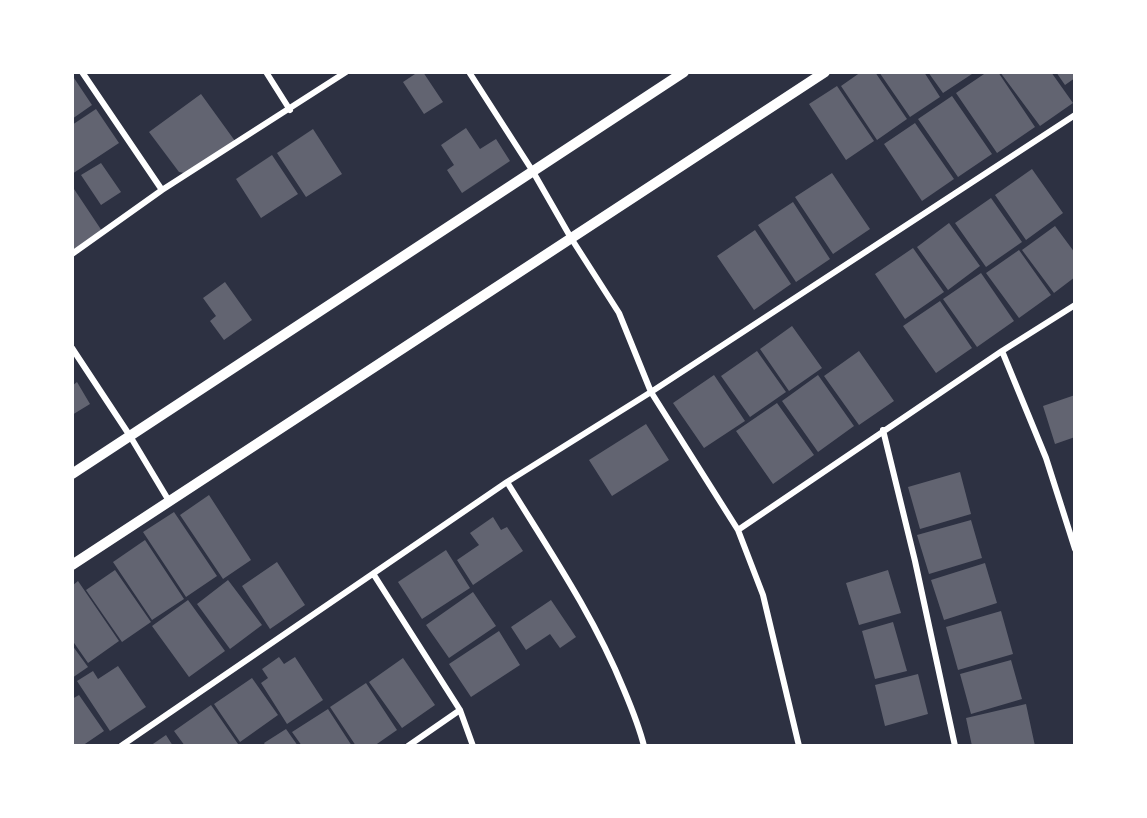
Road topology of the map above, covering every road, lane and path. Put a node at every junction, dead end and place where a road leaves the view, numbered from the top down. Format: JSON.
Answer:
{"nodes":[{"id":1,"x":82,"y":72,"type":"edge"},
{"id":2,"x":266,"y":72,"type":"edge"},
{"id":3,"x":346,"y":72,"type":"edge"},
{"id":4,"x":469,"y":72,"type":"edge"},
{"id":5,"x":684,"y":72,"type":"edge"},
{"id":6,"x":825,"y":72,"type":"edge"},
{"id":7,"x":290,"y":110,"type":"junction"},
{"id":8,"x":1075,"y":115,"type":"edge"},
{"id":9,"x":532,"y":170,"type":"junction"},
{"id":10,"x":162,"y":190,"type":"junction"},
{"id":11,"x":571,"y":238,"type":"junction"},
{"id":12,"x":72,"y":254,"type":"edge"},
{"id":13,"x":1075,"y":305,"type":"edge"},
{"id":14,"x":72,"y":348,"type":"edge"},
{"id":15,"x":1002,"y":351,"type":"junction"},
{"id":16,"x":651,"y":392,"type":"junction"},
{"id":17,"x":883,"y":430,"type":"junction"},
{"id":18,"x":130,"y":436,"type":"junction"},
{"id":19,"x":72,"y":474,"type":"edge"},
{"id":20,"x":507,"y":482,"type":"junction"},
{"id":21,"x":169,"y":501,"type":"junction"},
{"id":22,"x":738,"y":530,"type":"junction"},
{"id":23,"x":1075,"y":549,"type":"edge"},
{"id":24,"x":72,"y":565,"type":"edge"},
{"id":25,"x":374,"y":575,"type":"junction"},
{"id":26,"x":460,"y":710,"type":"junction"},
{"id":27,"x":121,"y":746,"type":"edge"},
{"id":28,"x":408,"y":746,"type":"edge"},
{"id":29,"x":473,"y":746,"type":"edge"},
{"id":30,"x":644,"y":746,"type":"edge"},
{"id":31,"x":799,"y":746,"type":"edge"},
{"id":32,"x":955,"y":746,"type":"edge"}],
"edges":[{"from":1,"to":10,"type":"street"},
{"from":2,"to":7,"type":"street"},
{"from":3,"to":7,"type":"street"},
{"from":4,"to":9,"type":"street"},
{"from":5,"to":9,"type":"street"},
{"from":6,"to":11,"type":"street"},
{"from":7,"to":10,"type":"street"},
{"from":8,"to":16,"type":"street"},
{"from":9,"to":11,"type":"street"},
{"from":9,"to":18,"type":"street"},
{"from":10,"to":12,"type":"street"},
{"from":11,"to":16,"type":"street"},
{"from":11,"to":21,"type":"street"},
{"from":13,"to":15,"type":"street"},
{"from":14,"to":18,"type":"street"},
{"from":15,"to":17,"type":"street"},
{"from":15,"to":23,"type":"street"},
{"from":16,"to":20,"type":"street"},
{"from":16,"to":22,"type":"street"},
{"from":17,"to":22,"type":"street"},
{"from":17,"to":32,"type":"street"},
{"from":18,"to":19,"type":"street"},
{"from":18,"to":21,"type":"street"},
{"from":20,"to":25,"type":"street"},
{"from":20,"to":30,"type":"street"},
{"from":21,"to":24,"type":"street"},
{"from":22,"to":31,"type":"street"},
{"from":25,"to":26,"type":"street"},
{"from":25,"to":27,"type":"street"},
{"from":26,"to":28,"type":"street"},
{"from":26,"to":29,"type":"street"}]}
